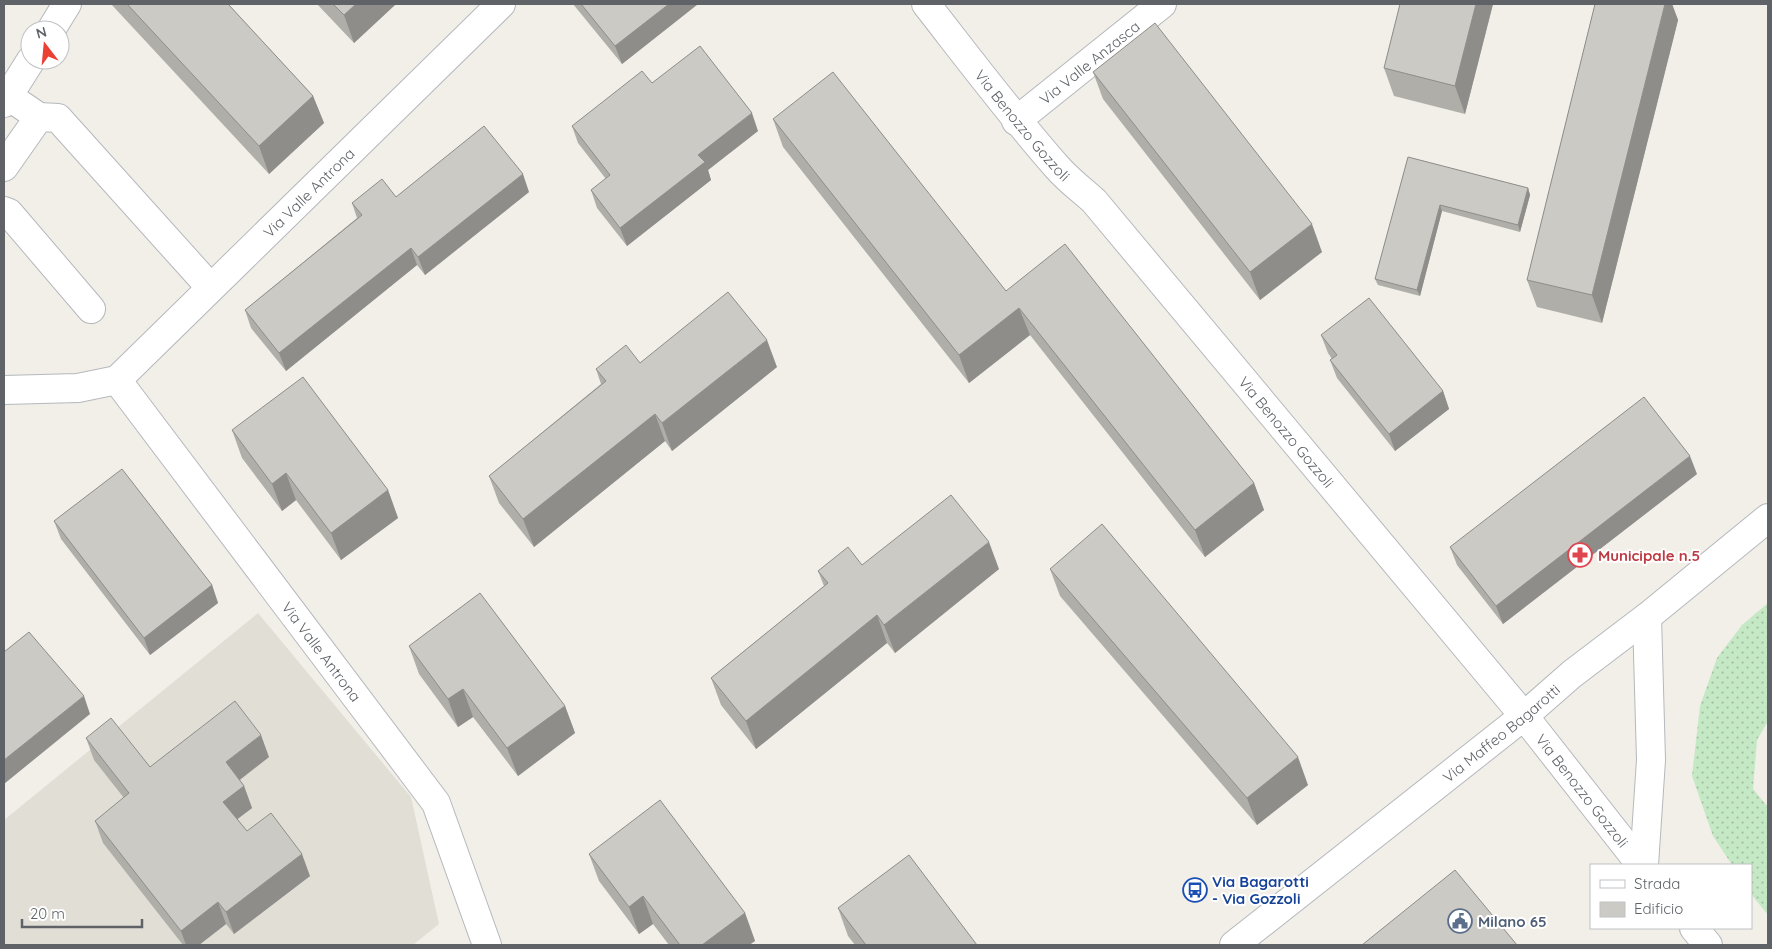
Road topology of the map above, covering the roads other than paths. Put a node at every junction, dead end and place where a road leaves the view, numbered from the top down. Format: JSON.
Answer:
{"nodes":[{"id":1,"x":68,"y":4,"type":"edge"},
{"id":2,"x":501,"y":4,"type":"edge"},
{"id":3,"x":926,"y":4,"type":"edge"},
{"id":4,"x":1162,"y":4,"type":"edge"},
{"id":5,"x":58,"y":20,"type":"edge"},
{"id":6,"x":25,"y":70,"type":"edge"},
{"id":7,"x":6,"y":99,"type":"edge"},
{"id":8,"x":39,"y":117,"type":"junction"},
{"id":9,"x":1016,"y":121,"type":"junction"},
{"id":10,"x":4,"y":167,"type":"edge"},
{"id":11,"x":4,"y":211,"type":"edge"},
{"id":12,"x":210,"y":287,"type":"junction"},
{"id":13,"x":91,"y":309,"type":"dead end"},
{"id":14,"x":117,"y":380,"type":"junction"},
{"id":15,"x":4,"y":390,"type":"edge"},
{"id":16,"x":1768,"y":518,"type":"edge"},
{"id":17,"x":1646,"y":617,"type":"junction"},
{"id":18,"x":1524,"y":716,"type":"junction"},
{"id":19,"x":1642,"y":864,"type":"edge"},
{"id":20,"x":1643,"y":864,"type":"edge"},
{"id":21,"x":1695,"y":929,"type":"edge"},
{"id":22,"x":487,"y":945,"type":"edge"},
{"id":23,"x":1234,"y":945,"type":"edge"},
{"id":24,"x":1708,"y":945,"type":"edge"}],
"edges":[{"from":1,"to":5,"type":"street"},
{"from":2,"to":12,"type":"street","name":"Via Valle Antrona"},
{"from":3,"to":9,"type":"street","name":"Via Benozzo Gozzoli"},
{"from":4,"to":9,"type":"street","name":"Via Valle Anzasca"},
{"from":6,"to":7,"type":"street"},
{"from":7,"to":8,"type":"street"},
{"from":8,"to":10,"type":"street"},
{"from":8,"to":12,"type":"street"},
{"from":9,"to":18,"type":"street","name":"Via Benozzo Gozzoli"},
{"from":11,"to":13,"type":"street"},
{"from":12,"to":14,"type":"street","name":"Via Valle Antrona"},
{"from":14,"to":15,"type":"street"},
{"from":14,"to":22,"type":"street","name":"Via Valle Antrona"},
{"from":16,"to":17,"type":"street","name":"Via Maffeo Bagarotti"},
{"from":17,"to":18,"type":"street","name":"Via Maffeo Bagarotti"},
{"from":17,"to":20,"type":"street","name":"Via Benozzo Gozzoli"},
{"from":18,"to":19,"type":"street","name":"Via Benozzo Gozzoli"},
{"from":18,"to":23,"type":"street","name":"Via Maffeo Bagarotti"},
{"from":21,"to":24,"type":"street"}]}
